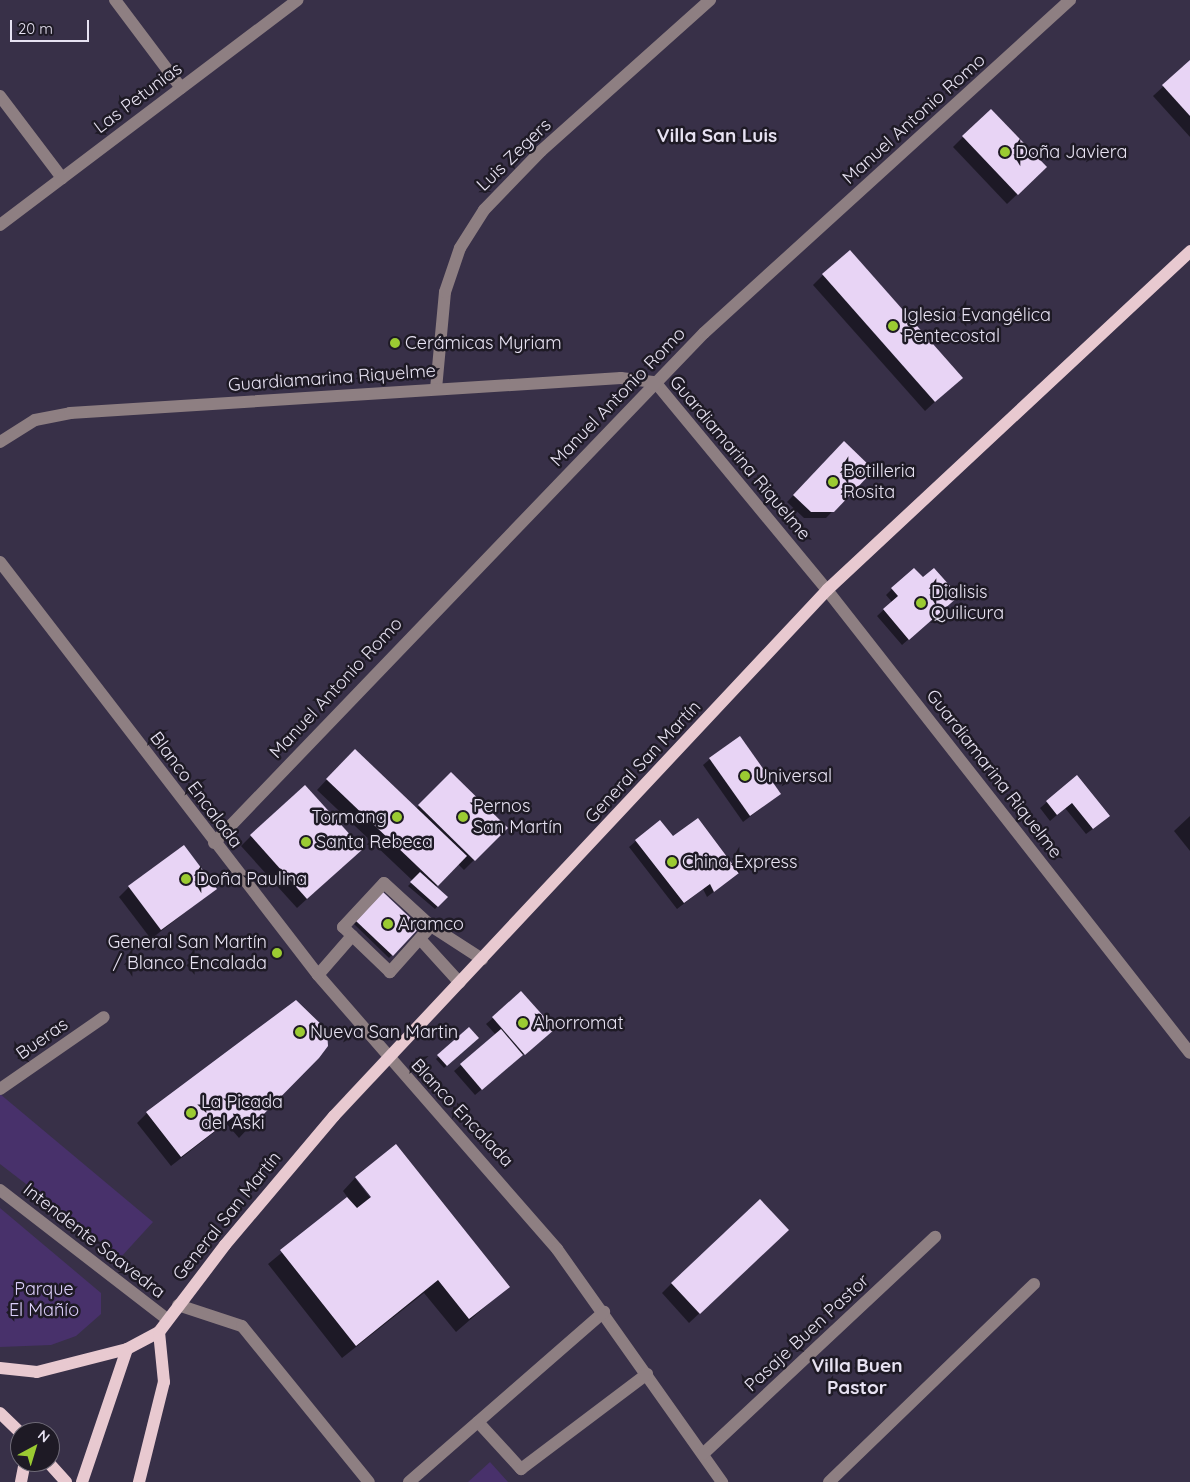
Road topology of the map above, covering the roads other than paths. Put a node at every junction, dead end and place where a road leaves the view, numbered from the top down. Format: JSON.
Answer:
{"nodes":[{"id":1,"x":115,"y":0,"type":"edge"},
{"id":2,"x":297,"y":0,"type":"edge"},
{"id":3,"x":710,"y":0,"type":"edge"},
{"id":4,"x":1070,"y":0,"type":"edge"},
{"id":5,"x":182,"y":88,"type":"junction"},
{"id":6,"x":0,"y":96,"type":"edge"},
{"id":7,"x":62,"y":178,"type":"junction"},
{"id":8,"x":0,"y":225,"type":"edge"},
{"id":9,"x":1190,"y":251,"type":"edge"},
{"id":10,"x":655,"y":382,"type":"junction"},
{"id":11,"x":436,"y":388,"type":"junction"},
{"id":12,"x":0,"y":442,"type":"edge"},
{"id":13,"x":0,"y":562,"type":"edge"},
{"id":14,"x":827,"y":590,"type":"junction"},
{"id":15,"x":214,"y":843,"type":"junction"},
{"id":16,"x":431,"y":926,"type":"junction"},
{"id":17,"x":352,"y":936,"type":"junction"},
{"id":18,"x":420,"y":939,"type":"junction"},
{"id":19,"x":482,"y":959,"type":"junction"},
{"id":20,"x":318,"y":975,"type":"junction"},
{"id":21,"x":460,"y":983,"type":"junction"},
{"id":22,"x":104,"y":1017,"type":"dead end"},
{"id":23,"x":1190,"y":1053,"type":"edge"},
{"id":24,"x":388,"y":1059,"type":"junction"},
{"id":25,"x":0,"y":1089,"type":"edge"},
{"id":26,"x":0,"y":1190,"type":"edge"},
{"id":27,"x":934,"y":1237,"type":"dead end"},
{"id":28,"x":1034,"y":1284,"type":"dead end"},
{"id":29,"x":178,"y":1305,"type":"junction"},
{"id":30,"x":604,"y":1312,"type":"junction"},
{"id":31,"x":167,"y":1319,"type":"junction"},
{"id":32,"x":159,"y":1332,"type":"junction"},
{"id":33,"x":128,"y":1349,"type":"junction"},
{"id":34,"x":0,"y":1368,"type":"edge"},
{"id":35,"x":647,"y":1374,"type":"junction"},
{"id":36,"x":0,"y":1413,"type":"edge"},
{"id":37,"x":10,"y":1422,"type":"edge"},
{"id":38,"x":478,"y":1422,"type":"junction"},
{"id":39,"x":703,"y":1454,"type":"junction"},
{"id":40,"x":57,"y":1472,"type":"edge"},
{"id":41,"x":66,"y":1482,"type":"edge"},
{"id":42,"x":82,"y":1482,"type":"edge"},
{"id":43,"x":139,"y":1482,"type":"edge"},
{"id":44,"x":369,"y":1482,"type":"edge"},
{"id":45,"x":409,"y":1482,"type":"edge"},
{"id":46,"x":722,"y":1482,"type":"edge"},
{"id":47,"x":829,"y":1482,"type":"edge"}],
"edges":[{"from":1,"to":5,"type":"street"},
{"from":2,"to":5,"type":"street","name":"Las Petunias"},
{"from":3,"to":11,"type":"street","name":"Luis Zegers"},
{"from":4,"to":10,"type":"street","name":"Manuel Antonio Romo"},
{"from":5,"to":7,"type":"street","name":"Las Petunias"},
{"from":6,"to":7,"type":"street"},
{"from":7,"to":8,"type":"street","name":"Las Petunias"},
{"from":9,"to":14,"type":"main road","name":"General San Martín"},
{"from":10,"to":11,"type":"street","name":"Guardiamarina Riquelme"},
{"from":10,"to":14,"type":"street","name":"Guardiamarina Riquelme"},
{"from":10,"to":15,"type":"street","name":"Manuel Antonio Romo"},
{"from":11,"to":12,"type":"street","name":"Guardiamarina Riquelme"},
{"from":13,"to":15,"type":"street","name":"Blanco Encalada"},
{"from":14,"to":19,"type":"main road","name":"General San Martín"},
{"from":14,"to":23,"type":"street","name":"Guardiamarina Riquelme"},
{"from":15,"to":20,"type":"street","name":"Blanco Encalada"},
{"from":16,"to":17,"type":"street"},
{"from":16,"to":18,"type":"street"},
{"from":16,"to":19,"type":"street"},
{"from":17,"to":18,"type":"street"},
{"from":17,"to":20,"type":"street"},
{"from":18,"to":21,"type":"street"},
{"from":19,"to":21,"type":"main road","name":"General San Martín"},
{"from":20,"to":24,"type":"street","name":"Blanco Encalada"},
{"from":21,"to":24,"type":"main road","name":"General San Martín"},
{"from":22,"to":25,"type":"street","name":"Bueras"},
{"from":24,"to":29,"type":"main road","name":"General San Martín"},
{"from":24,"to":30,"type":"street","name":"Blanco Encalada"},
{"from":26,"to":31,"type":"street","name":"Intendente Saavedra"},
{"from":27,"to":39,"type":"street","name":"Pasaje Buen Pastor"},
{"from":28,"to":47,"type":"street"},
{"from":29,"to":31,"type":"main road","name":"General San Martín"},
{"from":29,"to":44,"type":"street"},
{"from":30,"to":35,"type":"street","name":"Blanco Encalada"},
{"from":30,"to":38,"type":"street"},
{"from":31,"to":32,"type":"main road","name":"General San Martín"},
{"from":32,"to":33,"type":"main road","name":"General San Martín"},
{"from":32,"to":43,"type":"main road"},
{"from":33,"to":34,"type":"main road","name":"General San Martín"},
{"from":33,"to":42,"type":"main road"},
{"from":35,"to":38,"type":"street"},
{"from":35,"to":39,"type":"street","name":"Blanco Encalada"},
{"from":36,"to":37,"type":"main road"},
{"from":38,"to":45,"type":"street"},
{"from":39,"to":46,"type":"street","name":"Blanco Encalada"},
{"from":40,"to":41,"type":"main road"}]}
